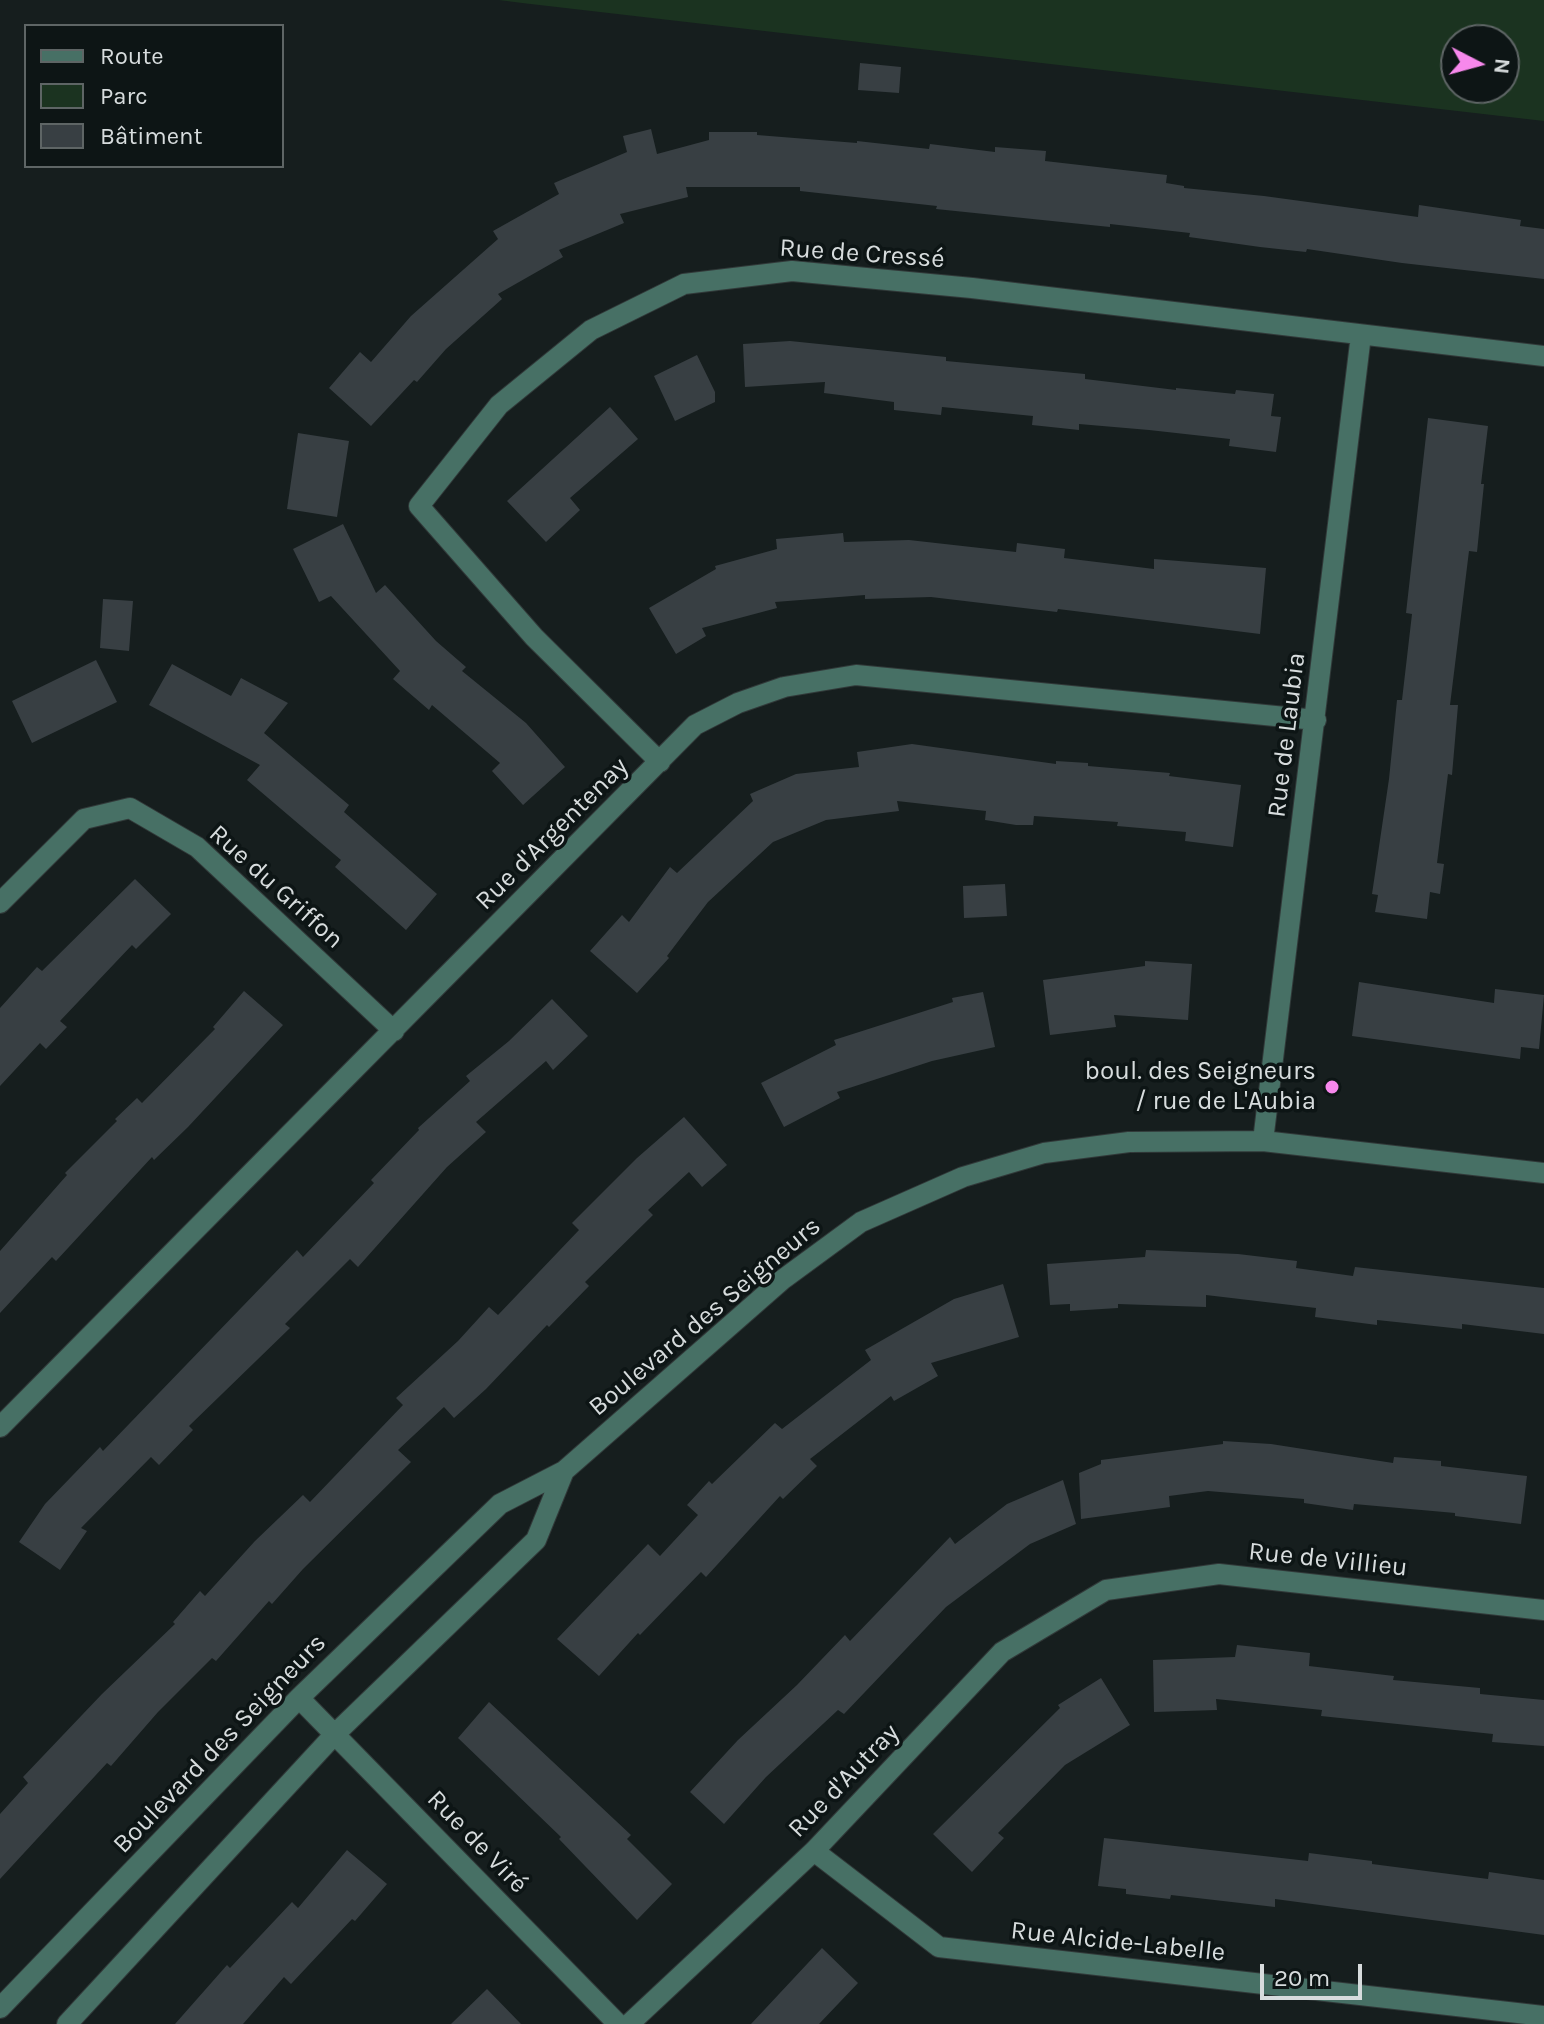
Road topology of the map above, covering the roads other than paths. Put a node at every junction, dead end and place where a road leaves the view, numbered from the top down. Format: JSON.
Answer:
{"nodes":[{"id":1,"x":1361,"y":335,"type":"junction"},
{"id":2,"x":1544,"y":356,"type":"edge"},
{"id":3,"x":1316,"y":720,"type":"junction"},
{"id":4,"x":660,"y":762,"type":"junction"},
{"id":5,"x":0,"y":903,"type":"edge"},
{"id":6,"x":394,"y":1031,"type":"junction"},
{"id":7,"x":1263,"y":1141,"type":"junction"},
{"id":8,"x":1544,"y":1173,"type":"edge"},
{"id":9,"x":0,"y":1427,"type":"edge"},
{"id":10,"x":564,"y":1471,"type":"junction"},
{"id":11,"x":1106,"y":1590,"type":"joint"},
{"id":12,"x":1544,"y":1610,"type":"edge"},
{"id":13,"x":299,"y":1698,"type":"junction"},
{"id":14,"x":335,"y":1734,"type":"junction"},
{"id":15,"x":814,"y":1851,"type":"junction"},
{"id":16,"x":0,"y":2008,"type":"edge"},
{"id":17,"x":1544,"y":2016,"type":"edge"},
{"id":18,"x":67,"y":2024,"type":"edge"},
{"id":19,"x":618,"y":2024,"type":"edge"},
{"id":20,"x":629,"y":2024,"type":"edge"}],
"edges":[{"from":1,"to":2,"type":"street","name":"Rue de Cressé"},
{"from":1,"to":3,"type":"street","name":"Rue de Laubia"},
{"from":1,"to":4,"type":"street","name":"Rue de Cressé"},
{"from":3,"to":4,"type":"street","name":"Rue d'Argentenay"},
{"from":3,"to":7,"type":"street","name":"Rue de Laubia"},
{"from":4,"to":6,"type":"street","name":"Rue d'Argentenay"},
{"from":5,"to":6,"type":"street","name":"Rue du Griffon"},
{"from":6,"to":9,"type":"street","name":"Rue d'Argentenay"},
{"from":7,"to":8,"type":"street","name":"Boulevard des Seigneurs"},
{"from":7,"to":10,"type":"street","name":"Boulevard des Seigneurs"},
{"from":10,"to":13,"type":"street","name":"Boulevard des Seigneurs"},
{"from":10,"to":14,"type":"street","name":"Boulevard des Seigneurs"},
{"from":11,"to":12,"type":"street","name":"Rue de Villieu"},
{"from":11,"to":15,"type":"street","name":"Rue d'Autray"},
{"from":13,"to":14,"type":"street","name":"Rue de Viré"},
{"from":13,"to":16,"type":"street","name":"Boulevard des Seigneurs"},
{"from":14,"to":18,"type":"street","name":"Boulevard des Seigneurs"},
{"from":14,"to":19,"type":"street","name":"Rue de Viré"},
{"from":15,"to":17,"type":"street","name":"Rue Alcide-Labelle"},
{"from":15,"to":20,"type":"street","name":"Rue d'Autray"}]}
